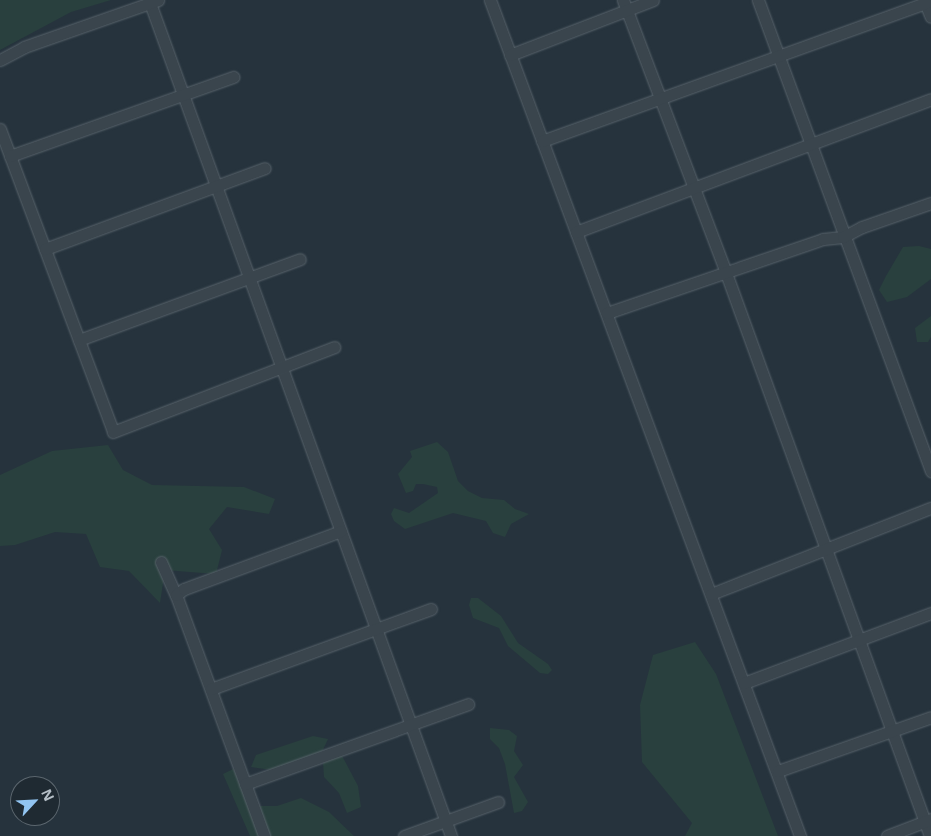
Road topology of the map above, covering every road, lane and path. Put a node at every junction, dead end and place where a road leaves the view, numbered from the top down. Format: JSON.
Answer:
{"nodes":[{"id":1,"x":490,"y":0,"type":"edge"},
{"id":2,"x":653,"y":0,"type":"edge"},
{"id":3,"x":758,"y":0,"type":"edge"},
{"id":4,"x":154,"y":1,"type":"edge"},
{"id":5,"x":925,"y":2,"type":"edge"},
{"id":6,"x":624,"y":5,"type":"edge"},
{"id":7,"x":931,"y":18,"type":"edge"},
{"id":8,"x":510,"y":55,"type":"junction"},
{"id":9,"x":778,"y":58,"type":"junction"},
{"id":10,"x":0,"y":60,"type":"edge"},
{"id":11,"x":233,"y":77,"type":"dead end"},
{"id":12,"x":183,"y":94,"type":"junction"},
{"id":13,"x":658,"y":99,"type":"junction"},
{"id":14,"x":931,"y":99,"type":"edge"},
{"id":15,"x":0,"y":129,"type":"edge"},
{"id":16,"x":542,"y":141,"type":"junction"},
{"id":17,"x":809,"y":142,"type":"junction"},
{"id":18,"x":10,"y":156,"type":"junction"},
{"id":19,"x":265,"y":168,"type":"dead end"},
{"id":20,"x":216,"y":186,"type":"junction"},
{"id":21,"x":694,"y":189,"type":"junction"},
{"id":22,"x":931,"y":203,"type":"edge"},
{"id":23,"x":576,"y":232,"type":"junction"},
{"id":24,"x":843,"y":237,"type":"junction"},
{"id":25,"x":45,"y":250,"type":"junction"},
{"id":26,"x":300,"y":259,"type":"dead end"},
{"id":27,"x":726,"y":273,"type":"junction"},
{"id":28,"x":249,"y":277,"type":"junction"},
{"id":29,"x":607,"y":313,"type":"junction"},
{"id":30,"x":79,"y":340,"type":"junction"},
{"id":31,"x":334,"y":347,"type":"dead end"},
{"id":32,"x":282,"y":367,"type":"junction"},
{"id":33,"x":931,"y":471,"type":"edge"},
{"id":34,"x":931,"y":508,"type":"edge"},
{"id":35,"x":341,"y":531,"type":"junction"},
{"id":36,"x":826,"y":550,"type":"junction"},
{"id":37,"x":161,"y":562,"type":"dead end"},
{"id":38,"x":711,"y":594,"type":"junction"},
{"id":39,"x":176,"y":595,"type":"junction"},
{"id":40,"x":430,"y":609,"type":"dead end"},
{"id":41,"x":931,"y":613,"type":"edge"},
{"id":42,"x":376,"y":629,"type":"junction"},
{"id":43,"x":857,"y":641,"type":"junction"},
{"id":44,"x":744,"y":683,"type":"junction"},
{"id":45,"x":211,"y":689,"type":"junction"},
{"id":46,"x":468,"y":704,"type":"dead end"},
{"id":47,"x":931,"y":717,"type":"edge"},
{"id":48,"x":411,"y":725,"type":"junction"},
{"id":49,"x":892,"y":732,"type":"junction"},
{"id":50,"x":778,"y":771,"type":"junction"},
{"id":51,"x":245,"y":784,"type":"junction"},
{"id":52,"x":498,"y":802,"type":"dead end"},
{"id":53,"x":928,"y":820,"type":"edge"},
{"id":54,"x":446,"y":821,"type":"junction"},
{"id":55,"x":264,"y":836,"type":"edge"},
{"id":56,"x":404,"y":836,"type":"edge"},
{"id":57,"x":451,"y":836,"type":"edge"},
{"id":58,"x":800,"y":836,"type":"edge"},
{"id":59,"x":887,"y":836,"type":"edge"},
{"id":60,"x":930,"y":836,"type":"edge"}],
"edges":[{"from":1,"to":8,"type":"street"},
{"from":2,"to":6,"type":"street"},
{"from":3,"to":9,"type":"street"},
{"from":4,"to":10,"type":"street"},
{"from":4,"to":12,"type":"street"},
{"from":5,"to":7,"type":"street"},
{"from":5,"to":9,"type":"street"},
{"from":6,"to":8,"type":"street"},
{"from":6,"to":13,"type":"street"},
{"from":8,"to":16,"type":"street"},
{"from":9,"to":13,"type":"street"},
{"from":9,"to":17,"type":"street"},
{"from":11,"to":12,"type":"street"},
{"from":12,"to":18,"type":"street"},
{"from":12,"to":20,"type":"street"},
{"from":13,"to":16,"type":"street"},
{"from":13,"to":21,"type":"street"},
{"from":14,"to":17,"type":"street"},
{"from":15,"to":18,"type":"street"},
{"from":16,"to":23,"type":"street"},
{"from":17,"to":21,"type":"street"},
{"from":17,"to":24,"type":"street"},
{"from":18,"to":25,"type":"street"},
{"from":19,"to":20,"type":"street"},
{"from":20,"to":25,"type":"street"},
{"from":20,"to":28,"type":"street"},
{"from":21,"to":23,"type":"street"},
{"from":21,"to":27,"type":"street"},
{"from":22,"to":24,"type":"street"},
{"from":23,"to":29,"type":"street"},
{"from":24,"to":27,"type":"street"},
{"from":24,"to":33,"type":"street"},
{"from":25,"to":30,"type":"street"},
{"from":26,"to":28,"type":"street"},
{"from":27,"to":29,"type":"street"},
{"from":27,"to":36,"type":"street"},
{"from":28,"to":30,"type":"street"},
{"from":28,"to":32,"type":"street"},
{"from":29,"to":38,"type":"street"},
{"from":30,"to":32,"type":"street"},
{"from":31,"to":32,"type":"street"},
{"from":32,"to":35,"type":"street"},
{"from":34,"to":36,"type":"street"},
{"from":35,"to":39,"type":"street"},
{"from":35,"to":42,"type":"street"},
{"from":36,"to":38,"type":"street"},
{"from":36,"to":43,"type":"street"},
{"from":37,"to":39,"type":"street"},
{"from":38,"to":44,"type":"street"},
{"from":39,"to":45,"type":"street"},
{"from":40,"to":42,"type":"street"},
{"from":41,"to":43,"type":"street"},
{"from":42,"to":45,"type":"street"},
{"from":42,"to":48,"type":"street"},
{"from":43,"to":44,"type":"street"},
{"from":43,"to":49,"type":"street"},
{"from":44,"to":50,"type":"street"},
{"from":45,"to":51,"type":"street"},
{"from":46,"to":48,"type":"street"},
{"from":47,"to":49,"type":"street"},
{"from":48,"to":51,"type":"street"},
{"from":48,"to":54,"type":"street"},
{"from":49,"to":50,"type":"street"},
{"from":49,"to":53,"type":"street"},
{"from":50,"to":58,"type":"street"},
{"from":51,"to":55,"type":"street"},
{"from":52,"to":54,"type":"street"},
{"from":53,"to":59,"type":"street"},
{"from":53,"to":60,"type":"street"},
{"from":54,"to":56,"type":"street"},
{"from":54,"to":57,"type":"street"}]}
